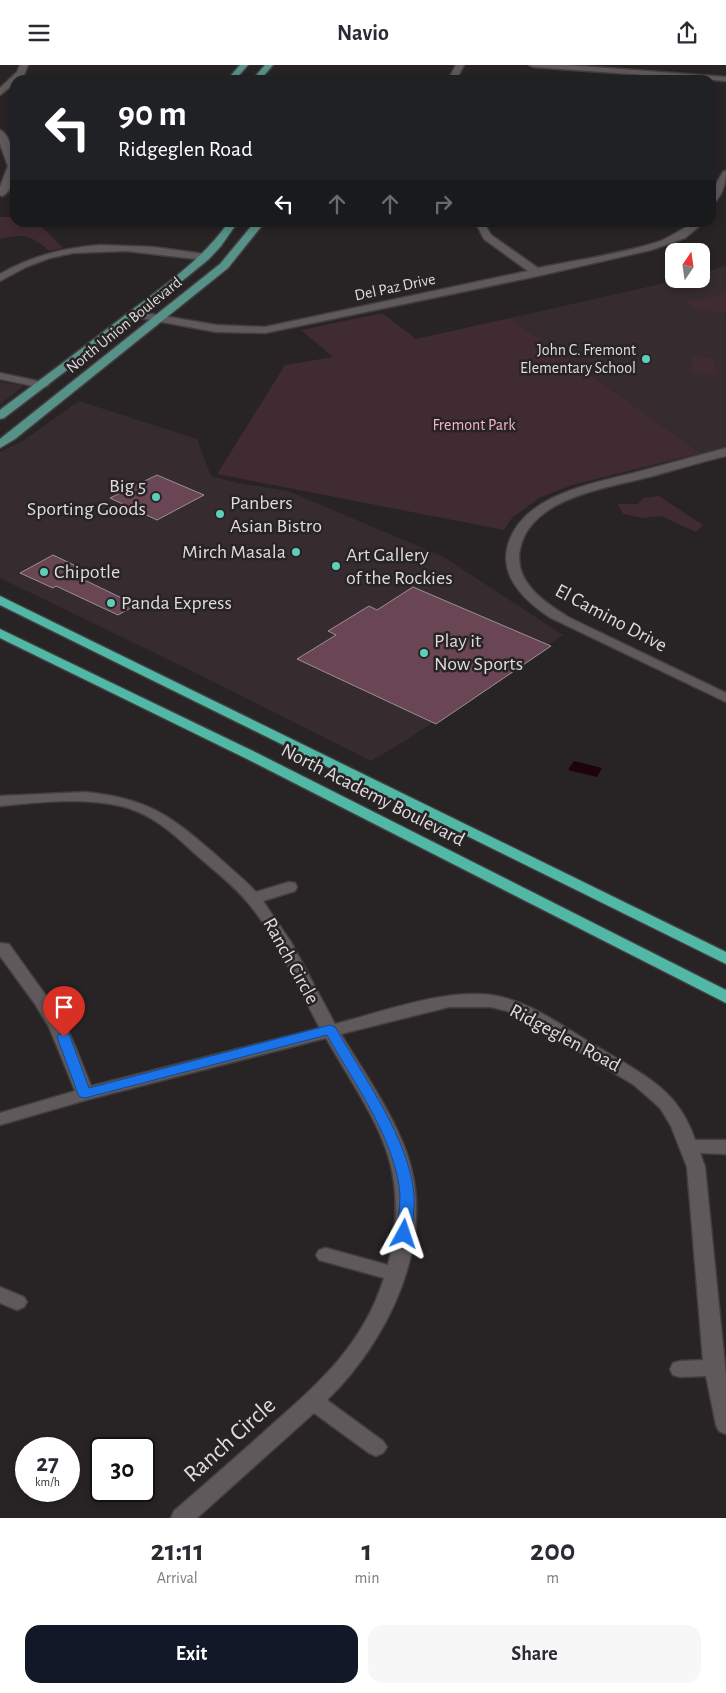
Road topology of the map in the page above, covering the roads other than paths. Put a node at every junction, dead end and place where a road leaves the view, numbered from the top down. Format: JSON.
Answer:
{"nodes":[{"id":1,"x":244,"y":65,"type":"edge"},
{"id":2,"x":269,"y":65,"type":"edge"},
{"id":3,"x":533,"y":65,"type":"edge"},
{"id":4,"x":236,"y":75,"type":"edge"},
{"id":5,"x":260,"y":75,"type":"edge"},
{"id":6,"x":657,"y":75,"type":"edge"},
{"id":7,"x":10,"y":82,"type":"edge"},
{"id":8,"x":0,"y":91,"type":"edge"},
{"id":9,"x":0,"y":133,"type":"edge"},
{"id":10,"x":10,"y":158,"type":"edge"},
{"id":11,"x":10,"y":173,"type":"edge"},
{"id":12,"x":725,"y":179,"type":"edge"},
{"id":13,"x":1,"y":193,"type":"edge"},
{"id":14,"x":716,"y":193,"type":"edge"},
{"id":15,"x":229,"y":227,"type":"edge"},
{"id":16,"x":256,"y":227,"type":"edge"},
{"id":17,"x":482,"y":227,"type":"edge"},
{"id":18,"x":692,"y":227,"type":"edge"},
{"id":19,"x":645,"y":239,"type":"dead end"},
{"id":20,"x":660,"y":245,"type":"junction"},
{"id":21,"x":205,"y":257,"type":"junction"},
{"id":22,"x":538,"y":273,"type":"junction"},
{"id":23,"x":0,"y":277,"type":"edge"},
{"id":24,"x":135,"y":314,"type":"junction"},
{"id":25,"x":159,"y":318,"type":"junction"},
{"id":26,"x":0,"y":376,"type":"edge"},
{"id":27,"x":43,"y":385,"type":"junction"},
{"id":28,"x":0,"y":416,"type":"edge"},
{"id":29,"x":0,"y":443,"type":"edge"},
{"id":30,"x":726,"y":452,"type":"edge"},
{"id":31,"x":0,"y":600,"type":"edge"},
{"id":32,"x":0,"y":633,"type":"edge"},
{"id":33,"x":726,"y":698,"type":"edge"},
{"id":34,"x":0,"y":801,"type":"edge"},
{"id":35,"x":289,"y":887,"type":"dead end"},
{"id":36,"x":253,"y":899,"type":"junction"},
{"id":37,"x":3,"y":948,"type":"dead end"},
{"id":38,"x":726,"y":959,"type":"edge"},
{"id":39,"x":726,"y":997,"type":"edge"},
{"id":40,"x":330,"y":1030,"type":"junction"},
{"id":41,"x":85,"y":1094,"type":"junction"},
{"id":42,"x":0,"y":1119,"type":"edge"},
{"id":43,"x":689,"y":1145,"type":"junction"},
{"id":44,"x":726,"y":1147,"type":"edge"},
{"id":45,"x":326,"y":1255,"type":"dead end"},
{"id":46,"x":395,"y":1274,"type":"junction"},
{"id":47,"x":714,"y":1368,"type":"junction"},
{"id":48,"x":680,"y":1369,"type":"dead end"},
{"id":49,"x":313,"y":1401,"type":"junction"},
{"id":50,"x":726,"y":1425,"type":"edge"},
{"id":51,"x":376,"y":1447,"type":"dead end"},
{"id":52,"x":182,"y":1518,"type":"edge"}],
"edges":[{"from":1,"to":4,"type":"main road"},
{"from":2,"to":5,"type":"main road"},
{"from":3,"to":6,"type":"street"},
{"from":7,"to":8,"type":"street"},
{"from":9,"to":10,"type":"street"},
{"from":11,"to":13,"type":"street"},
{"from":12,"to":14,"type":"street"},
{"from":15,"to":21,"type":"main road","name":"North Union Boulevard"},
{"from":16,"to":25,"type":"main road","name":"North Union Boulevard"},
{"from":17,"to":22,"type":"street"},
{"from":18,"to":20,"type":"street","name":"Del Paz Drive"},
{"from":19,"to":20,"type":"street"},
{"from":20,"to":22,"type":"street","name":"Del Paz Drive"},
{"from":21,"to":23,"type":"street"},
{"from":21,"to":24,"type":"main road","name":"North Union Boulevard"},
{"from":22,"to":25,"type":"street","name":"Del Paz Drive"},
{"from":24,"to":25,"type":"street","name":"Del Paz Drive"},
{"from":24,"to":27,"type":"main road","name":"North Union Boulevard"},
{"from":25,"to":29,"type":"main road","name":"North Union Boulevard"},
{"from":26,"to":27,"type":"street"},
{"from":27,"to":28,"type":"main road","name":"North Union Boulevard"},
{"from":30,"to":33,"type":"street","name":"El Camino Drive"},
{"from":31,"to":38,"type":"highway","name":"North Academy Boulevard"},
{"from":32,"to":39,"type":"highway","name":"North Academy Boulevard"},
{"from":34,"to":36,"type":"street","name":"Ranch Circle"},
{"from":35,"to":36,"type":"street","name":"Ranch Circle"},
{"from":36,"to":40,"type":"street","name":"Ranch Circle"},
{"from":37,"to":41,"type":"street"},
{"from":40,"to":41,"type":"street","name":"Ridgeglen Road"},
{"from":40,"to":43,"type":"street","name":"Ridgeglen Road"},
{"from":40,"to":46,"type":"street","name":"Ranch Circle"},
{"from":41,"to":42,"type":"street","name":"Ridgeglen Road"},
{"from":43,"to":44,"type":"street"},
{"from":43,"to":47,"type":"street","name":"Ridgeglen Road"},
{"from":45,"to":46,"type":"street"},
{"from":46,"to":49,"type":"street","name":"Ranch Circle"},
{"from":47,"to":48,"type":"street"},
{"from":47,"to":50,"type":"street","name":"Ridgeglen Road"},
{"from":49,"to":51,"type":"street"},
{"from":49,"to":52,"type":"street","name":"Ranch Circle"}]}
